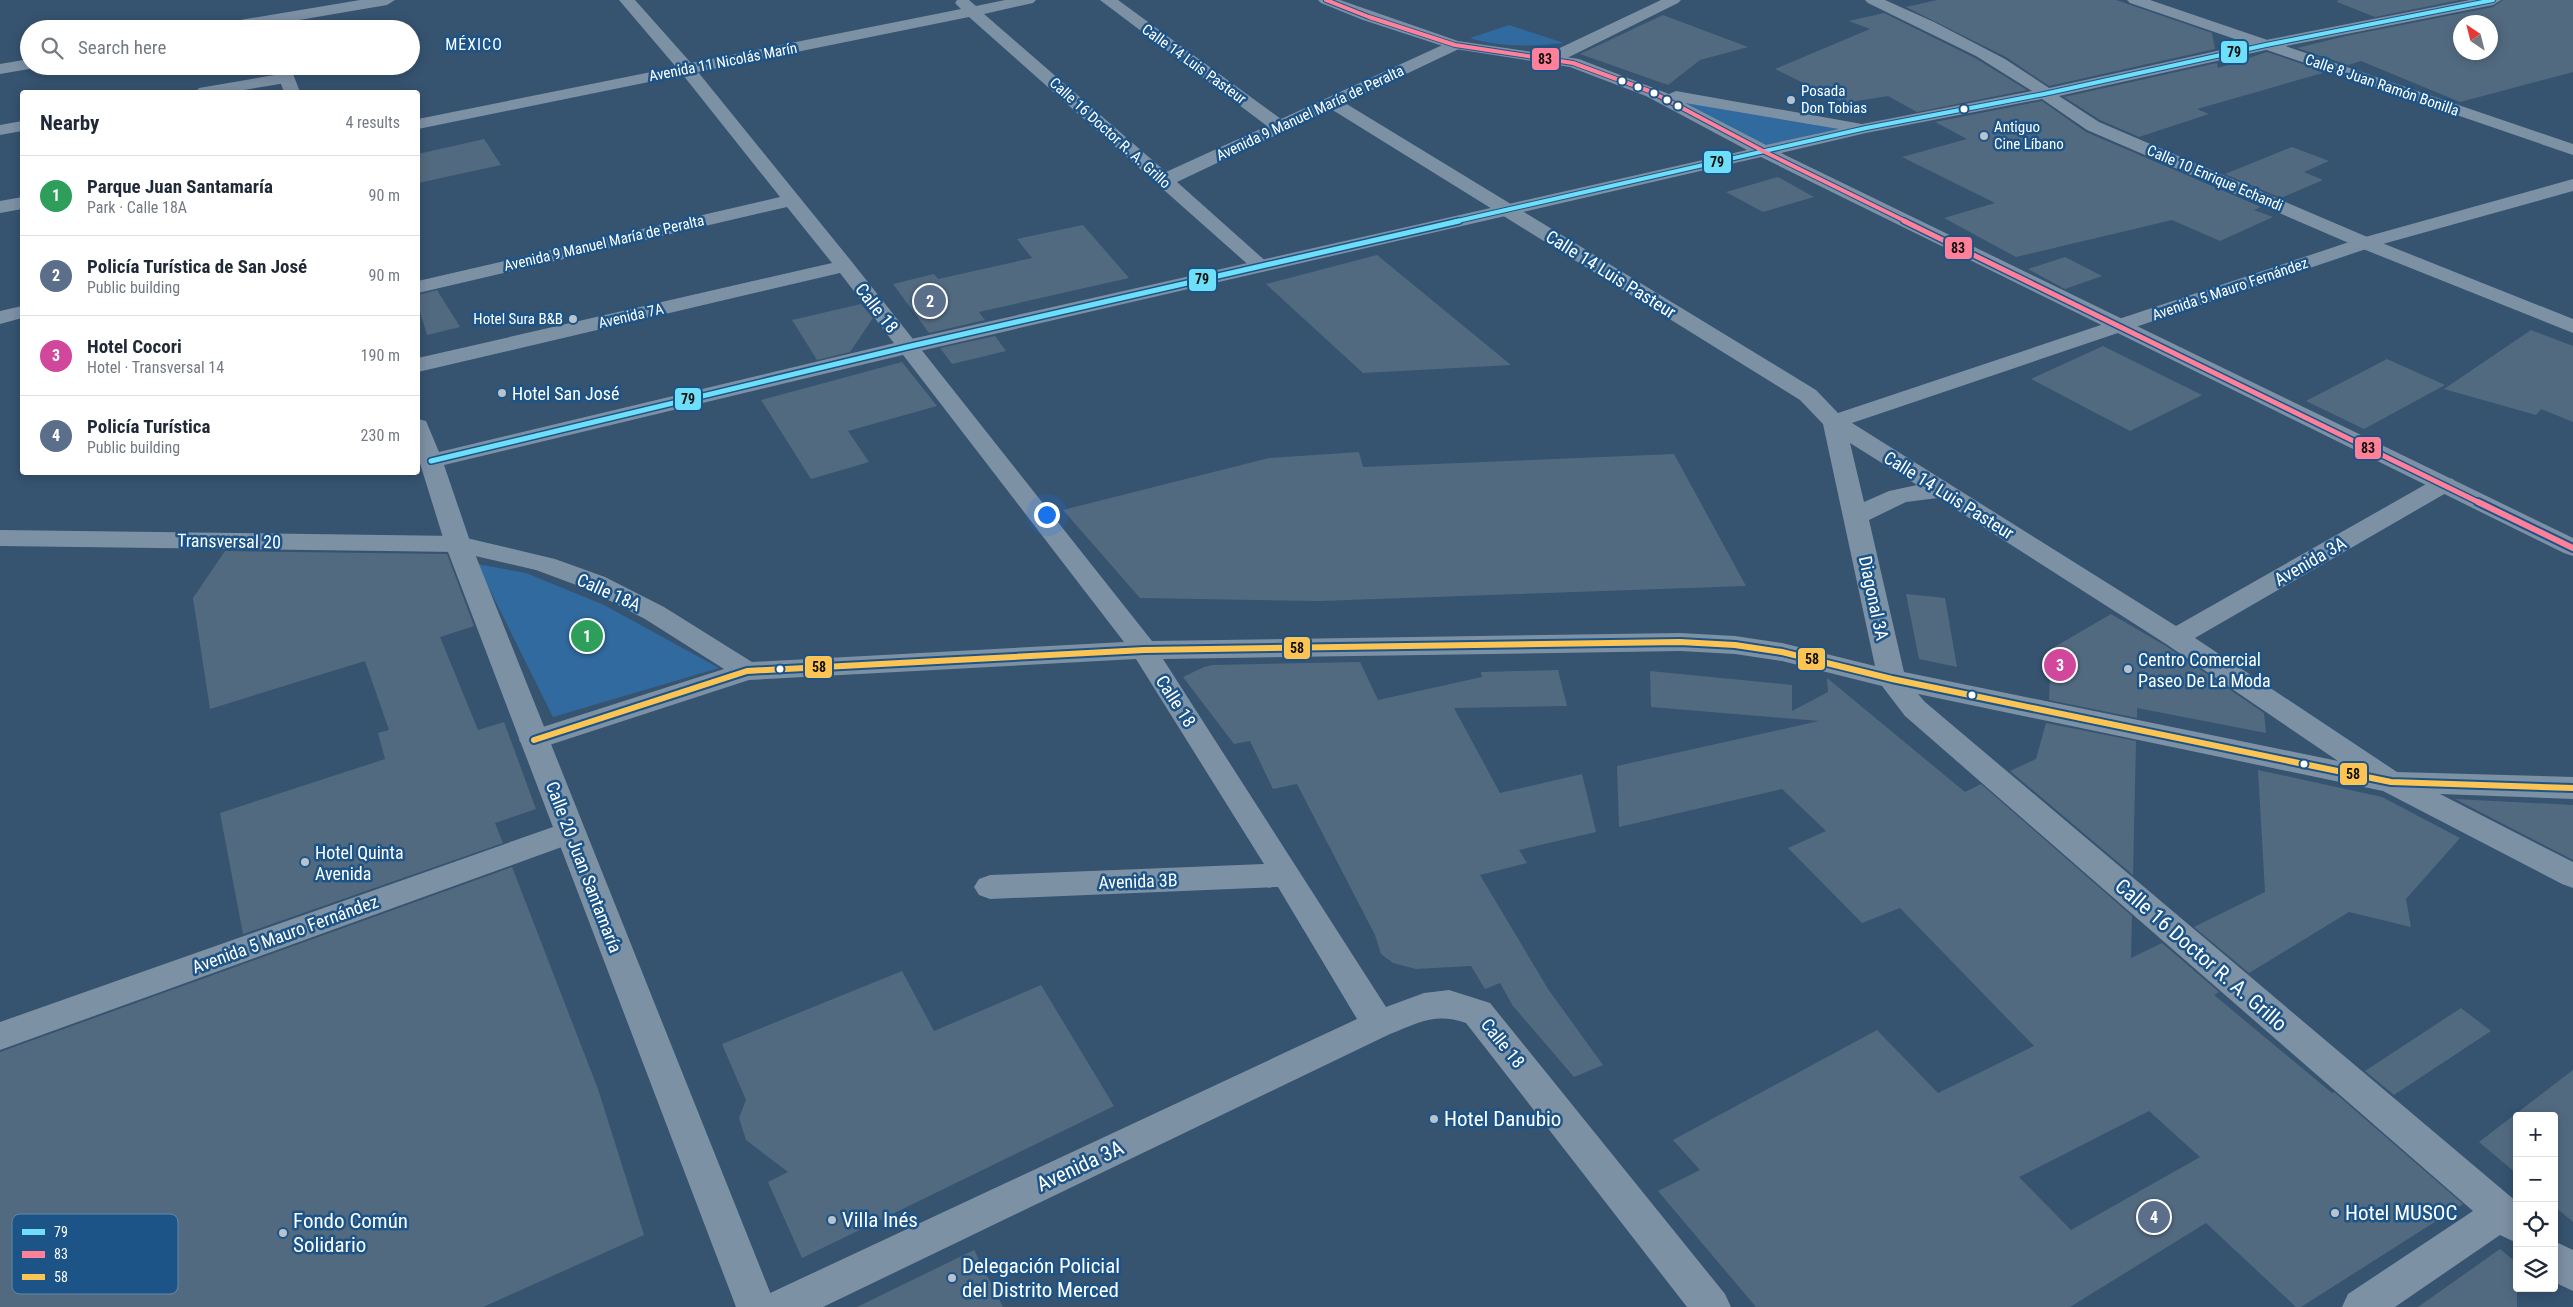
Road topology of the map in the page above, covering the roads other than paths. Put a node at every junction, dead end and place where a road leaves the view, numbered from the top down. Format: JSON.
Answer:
{"nodes":[{"id":1,"x":387,"y":0,"type":"edge"},
{"id":2,"x":627,"y":0,"type":"edge"},
{"id":3,"x":1028,"y":0,"type":"edge"},
{"id":4,"x":1108,"y":0,"type":"edge"},
{"id":5,"x":1326,"y":0,"type":"edge"},
{"id":6,"x":1673,"y":0,"type":"edge"},
{"id":7,"x":1873,"y":0,"type":"edge"},
{"id":8,"x":2134,"y":0,"type":"edge"},
{"id":9,"x":2493,"y":0,"type":"edge"},
{"id":10,"x":966,"y":6,"type":"edge"},
{"id":11,"x":270,"y":18,"type":"edge"},
{"id":12,"x":1456,"y":44,"type":"junction"},
{"id":13,"x":2266,"y":45,"type":"junction"},
{"id":14,"x":1551,"y":59,"type":"junction"},
{"id":15,"x":20,"y":66,"type":"edge"},
{"id":16,"x":0,"y":69,"type":"edge"},
{"id":17,"x":687,"y":70,"type":"junction"},
{"id":18,"x":287,"y":79,"type":"edge"},
{"id":19,"x":218,"y":90,"type":"edge"},
{"id":20,"x":1652,"y":92,"type":"junction"},
{"id":21,"x":2044,"y":94,"type":"junction"},
{"id":22,"x":1333,"y":103,"type":"junction"},
{"id":23,"x":420,"y":124,"type":"edge"},
{"id":24,"x":20,"y":126,"type":"edge"},
{"id":25,"x":1280,"y":127,"type":"junction"},
{"id":26,"x":1866,"y":128,"type":"junction"},
{"id":27,"x":0,"y":130,"type":"edge"},
{"id":28,"x":2573,"y":150,"type":"edge"},
{"id":29,"x":1765,"y":152,"type":"junction"},
{"id":30,"x":1163,"y":181,"type":"junction"},
{"id":31,"x":2573,"y":185,"type":"edge"},
{"id":32,"x":792,"y":200,"type":"junction"},
{"id":33,"x":20,"y":203,"type":"edge"},
{"id":34,"x":0,"y":207,"type":"edge"},
{"id":35,"x":1507,"y":210,"type":"junction"},
{"id":36,"x":2365,"y":243,"type":"junction"},
{"id":37,"x":1260,"y":265,"type":"junction"},
{"id":38,"x":845,"y":266,"type":"junction"},
{"id":39,"x":420,"y":287,"type":"edge"},
{"id":40,"x":20,"y":313,"type":"edge"},
{"id":41,"x":0,"y":318,"type":"edge"},
{"id":42,"x":2118,"y":327,"type":"junction"},
{"id":43,"x":2573,"y":328,"type":"edge"},
{"id":44,"x":907,"y":347,"type":"junction"},
{"id":45,"x":420,"y":365,"type":"edge"},
{"id":46,"x":1834,"y":422,"type":"junction"},
{"id":47,"x":420,"y":431,"type":"edge"},
{"id":48,"x":432,"y":461,"type":"junction"},
{"id":49,"x":2444,"y":484,"type":"junction"},
{"id":50,"x":1943,"y":491,"type":"junction"},
{"id":51,"x":1856,"y":517,"type":"junction"},
{"id":52,"x":0,"y":538,"type":"edge"},
{"id":53,"x":458,"y":544,"type":"junction"},
{"id":54,"x":2573,"y":548,"type":"edge"},
{"id":55,"x":2176,"y":638,"type":"junction"},
{"id":56,"x":1144,"y":650,"type":"junction"},
{"id":57,"x":747,"y":671,"type":"junction"},
{"id":58,"x":1892,"y":679,"type":"junction"},
{"id":59,"x":534,"y":740,"type":"junction"},
{"id":60,"x":2391,"y":782,"type":"junction"},
{"id":61,"x":2573,"y":788,"type":"edge"},
{"id":62,"x":570,"y":832,"type":"junction"},
{"id":63,"x":1287,"y":874,"type":"junction"},
{"id":64,"x":2573,"y":876,"type":"edge"},
{"id":65,"x":990,"y":887,"type":"dead end"},
{"id":66,"x":1378,"y":1024,"type":"junction"},
{"id":67,"x":0,"y":1036,"type":"edge"},
{"id":68,"x":2509,"y":1220,"type":"edge"},
{"id":69,"x":2558,"y":1261,"type":"edge"},
{"id":70,"x":2573,"y":1273,"type":"edge"},
{"id":71,"x":756,"y":1307,"type":"edge"},
{"id":72,"x":782,"y":1307,"type":"edge"},
{"id":73,"x":1711,"y":1307,"type":"edge"},
{"id":74,"x":2362,"y":1307,"type":"edge"}],
"edges":[{"from":1,"to":11,"type":"street"},
{"from":2,"to":17,"type":"street","name":"Calle 18"},
{"from":3,"to":10,"type":"street","name":"Avenida 11 Nicolás Marín"},
{"from":4,"to":25,"type":"street","name":"Calle 14 Luis Pasteur"},
{"from":5,"to":12,"type":"street"},
{"from":6,"to":14,"type":"street"},
{"from":7,"to":21,"type":"street","name":"Calle 10 Enrique Echandi"},
{"from":8,"to":13,"type":"street","name":"Calle 8 Juan Ramón Bonilla"},
{"from":9,"to":13,"type":"street"},
{"from":10,"to":17,"type":"street","name":"Avenida 11 Nicolás Marín"},
{"from":10,"to":30,"type":"street","name":"Calle 16 Doctor R. A. Grillo"},
{"from":12,"to":14,"type":"street"},
{"from":12,"to":22,"type":"street","name":"Avenida 9 Manuel María de Peralta"},
{"from":13,"to":21,"type":"street"},
{"from":13,"to":28,"type":"street","name":"Calle 8 Juan Ramón Bonilla"},
{"from":14,"to":20,"type":"street"},
{"from":15,"to":16,"type":"street"},
{"from":17,"to":23,"type":"street","name":"Avenida 11 Nicolás Marín"},
{"from":17,"to":32,"type":"street","name":"Calle 18"},
{"from":18,"to":19,"type":"street"},
{"from":20,"to":26,"type":"street"},
{"from":20,"to":29,"type":"street"},
{"from":21,"to":26,"type":"street"},
{"from":21,"to":36,"type":"street","name":"Calle 10 Enrique Echandi"},
{"from":22,"to":25,"type":"street","name":"Avenida 9 Manuel María de Peralta"},
{"from":22,"to":35,"type":"street","name":"Calle 14 Luis Pasteur"},
{"from":24,"to":27,"type":"street"},
{"from":25,"to":30,"type":"street","name":"Avenida 9 Manuel María de Peralta"},
{"from":26,"to":29,"type":"street"},
{"from":29,"to":35,"type":"street"},
{"from":29,"to":42,"type":"street"},
{"from":30,"to":37,"type":"street","name":"Calle 16 Doctor R. A. Grillo"},
{"from":31,"to":36,"type":"street","name":"Avenida 5 Mauro Fernández"},
{"from":32,"to":38,"type":"street","name":"Calle 18"},
{"from":32,"to":39,"type":"street","name":"Avenida 9 Manuel María de Peralta"},
{"from":33,"to":34,"type":"street"},
{"from":35,"to":37,"type":"street"},
{"from":35,"to":46,"type":"street","name":"Calle 14 Luis Pasteur"},
{"from":36,"to":42,"type":"street","name":"Avenida 5 Mauro Fernández"},
{"from":36,"to":43,"type":"street","name":"Calle 10 Enrique Echandi"},
{"from":37,"to":44,"type":"street"},
{"from":38,"to":44,"type":"street","name":"Calle 18"},
{"from":38,"to":45,"type":"street","name":"Avenida 7A"},
{"from":40,"to":41,"type":"street"},
{"from":42,"to":46,"type":"street","name":"Avenida 5 Mauro Fernández"},
{"from":42,"to":49,"type":"street"},
{"from":44,"to":48,"type":"street"},
{"from":44,"to":56,"type":"street","name":"Calle 18"},
{"from":46,"to":50,"type":"street","name":"Calle 14 Luis Pasteur"},
{"from":46,"to":51,"type":"street","name":"Diagonal 3A"},
{"from":47,"to":48,"type":"street","name":"Calle 20 Juan Santamaría"},
{"from":48,"to":53,"type":"street","name":"Calle 20 Juan Santamaría"},
{"from":49,"to":54,"type":"street"},
{"from":49,"to":55,"type":"street","name":"Avenida 3A"},
{"from":50,"to":51,"type":"street"},
{"from":50,"to":55,"type":"street","name":"Calle 14 Luis Pasteur"},
{"from":51,"to":58,"type":"street","name":"Diagonal 3A"},
{"from":52,"to":53,"type":"street","name":"Transversal 20"},
{"from":53,"to":57,"type":"street","name":"Calle 18A"},
{"from":53,"to":59,"type":"street","name":"Calle 20 Juan Santamaría"},
{"from":55,"to":60,"type":"street","name":"Calle 14 Luis Pasteur"},
{"from":56,"to":57,"type":"street"},
{"from":56,"to":58,"type":"street"},
{"from":56,"to":63,"type":"street","name":"Calle 18"},
{"from":57,"to":59,"type":"street"},
{"from":58,"to":60,"type":"street"},
{"from":58,"to":68,"type":"street","name":"Calle 16 Doctor R. A. Grillo"},
{"from":59,"to":62,"type":"street","name":"Calle 20 Juan Santamaría"},
{"from":60,"to":61,"type":"street"},
{"from":60,"to":64,"type":"street","name":"Calle 14 Luis Pasteur"},
{"from":62,"to":67,"type":"street","name":"Avenida 5 Mauro Fernández"},
{"from":62,"to":71,"type":"street","name":"Calle 20 Juan Santamaría"},
{"from":63,"to":65,"type":"street","name":"Avenida 3B"},
{"from":63,"to":66,"type":"street","name":"Calle 18"},
{"from":66,"to":72,"type":"street","name":"Avenida 3A"},
{"from":66,"to":73,"type":"street","name":"Calle 18"},
{"from":68,"to":74,"type":"street"},
{"from":69,"to":70,"type":"street"}]}
